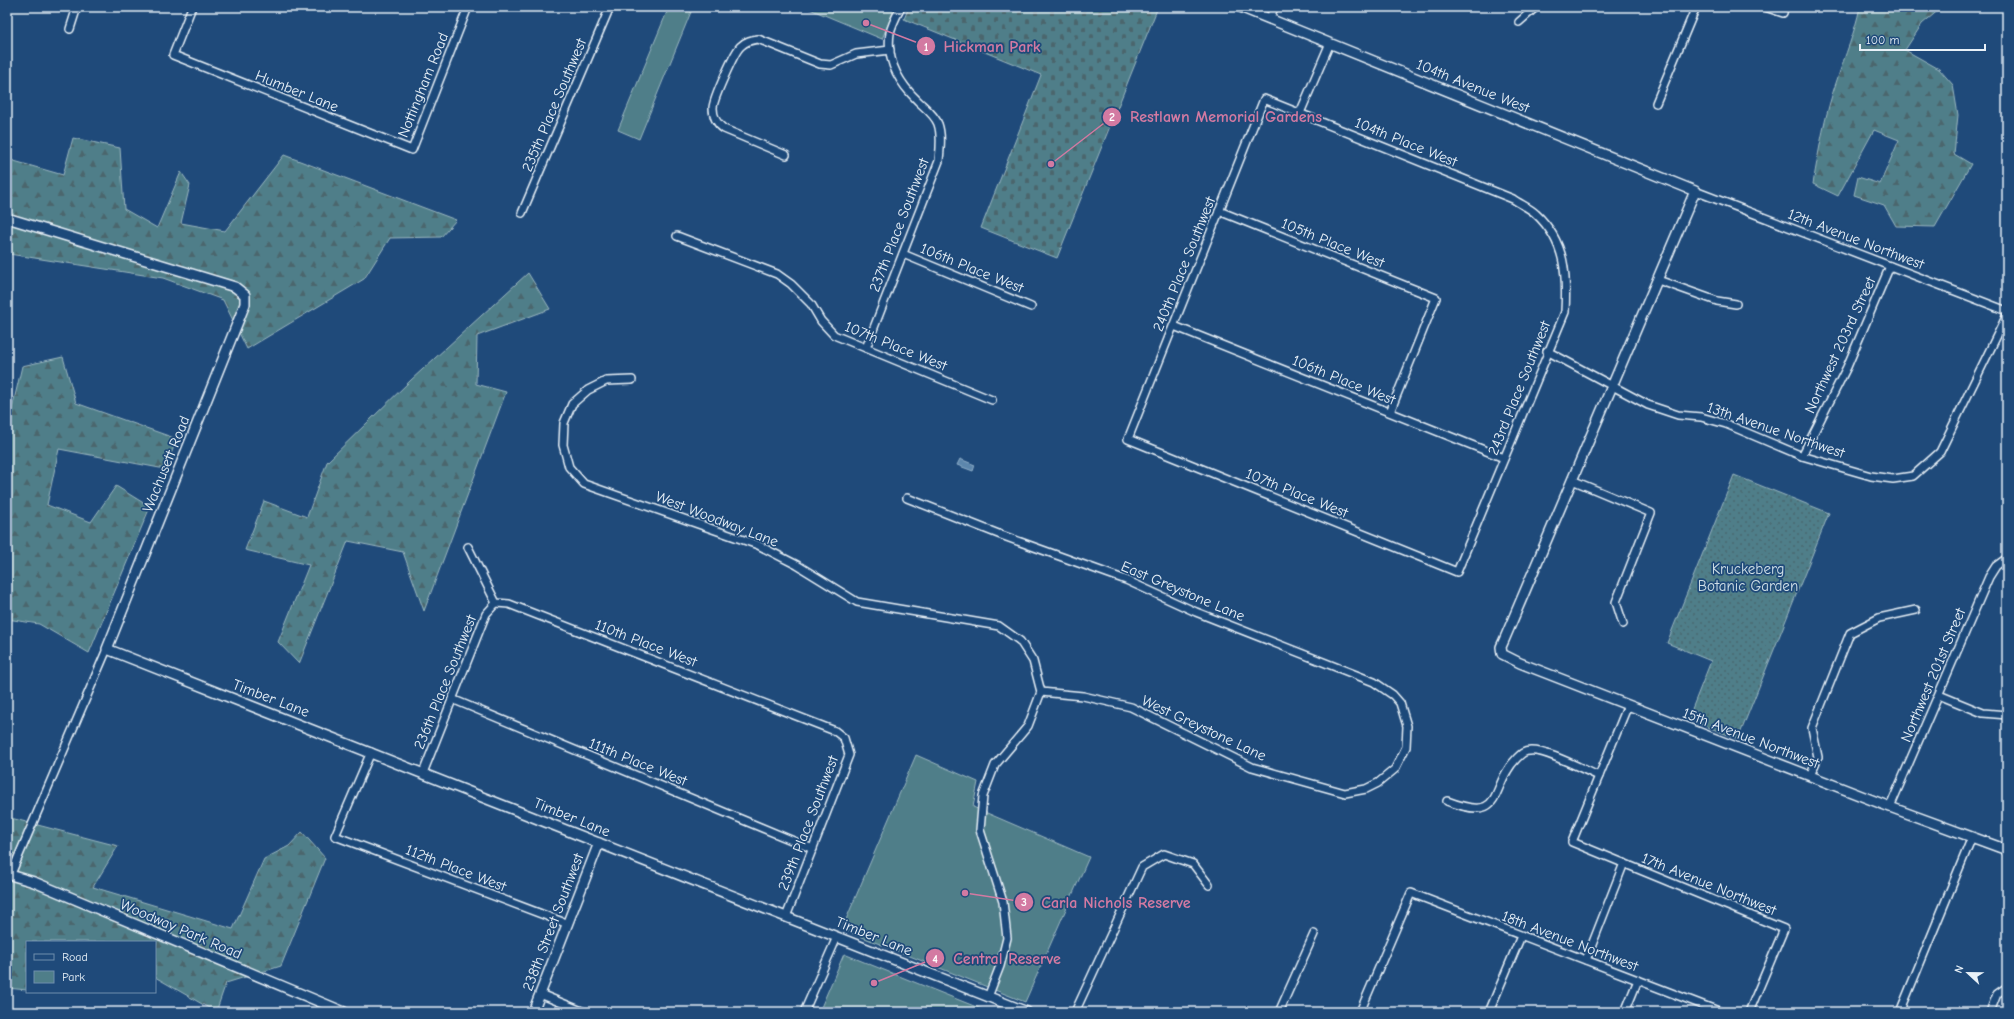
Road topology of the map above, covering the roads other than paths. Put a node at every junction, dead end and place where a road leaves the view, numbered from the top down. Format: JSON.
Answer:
{"nodes":[{"id":1,"x":78,"y":7,"type":"edge"},
{"id":2,"x":192,"y":7,"type":"edge"},
{"id":3,"x":468,"y":7,"type":"edge"},
{"id":4,"x":610,"y":7,"type":"edge"},
{"id":5,"x":901,"y":7,"type":"edge"},
{"id":6,"x":1240,"y":7,"type":"edge"},
{"id":7,"x":1274,"y":7,"type":"edge"},
{"id":8,"x":1536,"y":7,"type":"edge"},
{"id":9,"x":1696,"y":7,"type":"edge"},
{"id":10,"x":1765,"y":7,"type":"edge"},
{"id":11,"x":1784,"y":10,"type":"edge"},
{"id":12,"x":1270,"y":19,"type":"junction"},
{"id":13,"x":1519,"y":22,"type":"dead end"},
{"id":14,"x":70,"y":29,"type":"dead end"},
{"id":15,"x":1330,"y":43,"type":"junction"},
{"id":16,"x":890,"y":50,"type":"junction"},
{"id":17,"x":1264,"y":99,"type":"joint"},
{"id":18,"x":1656,"y":103,"type":"dead end"},
{"id":19,"x":1300,"y":113,"type":"junction"},
{"id":20,"x":412,"y":150,"type":"joint"},
{"id":21,"x":786,"y":155,"type":"dead end"},
{"id":22,"x":1695,"y":191,"type":"junction"},
{"id":23,"x":1219,"y":211,"type":"junction"},
{"id":24,"x":522,"y":213,"type":"dead end"},
{"id":25,"x":1536,"y":214,"type":"joint"},
{"id":26,"x":7,"y":218,"type":"edge"},
{"id":27,"x":676,"y":236,"type":"dead end"},
{"id":28,"x":903,"y":254,"type":"junction"},
{"id":29,"x":1890,"y":266,"type":"junction"},
{"id":30,"x":1658,"y":280,"type":"junction"},
{"id":31,"x":1736,"y":304,"type":"dead end"},
{"id":32,"x":1031,"y":307,"type":"dead end"},
{"id":33,"x":2007,"y":311,"type":"edge"},
{"id":34,"x":2007,"y":315,"type":"edge"},
{"id":35,"x":1174,"y":326,"type":"junction"},
{"id":36,"x":866,"y":348,"type":"junction"},
{"id":37,"x":1547,"y":351,"type":"junction"},
{"id":38,"x":632,"y":380,"type":"dead end"},
{"id":39,"x":1613,"y":385,"type":"junction"},
{"id":40,"x":992,"y":400,"type":"dead end"},
{"id":41,"x":1390,"y":412,"type":"junction"},
{"id":42,"x":1128,"y":439,"type":"joint"},
{"id":43,"x":1802,"y":456,"type":"junction"},
{"id":44,"x":1504,"y":458,"type":"junction"},
{"id":45,"x":1572,"y":480,"type":"junction"},
{"id":46,"x":907,"y":498,"type":"dead end"},
{"id":47,"x":468,"y":547,"type":"dead end"},
{"id":48,"x":2007,"y":558,"type":"edge"},
{"id":49,"x":1457,"y":572,"type":"joint"},
{"id":50,"x":496,"y":603,"type":"junction"},
{"id":51,"x":1916,"y":610,"type":"dead end"},
{"id":52,"x":1623,"y":624,"type":"dead end"},
{"id":53,"x":107,"y":649,"type":"junction"},
{"id":54,"x":1041,"y":692,"type":"junction"},
{"id":55,"x":1939,"y":695,"type":"junction"},
{"id":56,"x":452,"y":699,"type":"junction"},
{"id":57,"x":1628,"y":705,"type":"junction"},
{"id":58,"x":2007,"y":714,"type":"edge"},
{"id":59,"x":844,"y":738,"type":"joint"},
{"id":60,"x":1406,"y":747,"type":"joint"},
{"id":61,"x":371,"y":752,"type":"junction"},
{"id":62,"x":423,"y":773,"type":"junction"},
{"id":63,"x":1600,"y":776,"type":"junction"},
{"id":64,"x":1810,"y":776,"type":"junction"},
{"id":65,"x":1447,"y":801,"type":"dead end"},
{"id":66,"x":1890,"y":807,"type":"junction"},
{"id":67,"x":1972,"y":836,"type":"junction"},
{"id":68,"x":599,"y":843,"type":"junction"},
{"id":69,"x":813,"y":849,"type":"junction"},
{"id":70,"x":2007,"y":850,"type":"edge"},
{"id":71,"x":1624,"y":864,"type":"junction"},
{"id":72,"x":9,"y":874,"type":"edge"},
{"id":73,"x":1209,"y":885,"type":"dead end"},
{"id":74,"x":786,"y":917,"type":"junction"},
{"id":75,"x":568,"y":924,"type":"junction"},
{"id":76,"x":1314,"y":934,"type":"dead end"},
{"id":77,"x":1521,"y":936,"type":"junction"},
{"id":78,"x":837,"y":937,"type":"junction"},
{"id":79,"x":1586,"y":960,"type":"junction"},
{"id":80,"x":1638,"y":980,"type":"junction"},
{"id":81,"x":2007,"y":987,"type":"edge"},
{"id":82,"x":540,"y":994,"type":"junction"},
{"id":83,"x":988,"y":997,"type":"junction"},
{"id":84,"x":328,"y":1009,"type":"edge"},
{"id":85,"x":344,"y":1012,"type":"edge"},
{"id":86,"x":533,"y":1012,"type":"edge"},
{"id":87,"x":584,"y":1012,"type":"edge"},
{"id":88,"x":804,"y":1012,"type":"edge"},
{"id":89,"x":1027,"y":1012,"type":"edge"},
{"id":90,"x":1075,"y":1012,"type":"edge"},
{"id":91,"x":1279,"y":1012,"type":"edge"},
{"id":92,"x":1360,"y":1012,"type":"edge"},
{"id":93,"x":1490,"y":1012,"type":"edge"},
{"id":94,"x":1625,"y":1012,"type":"edge"},
{"id":95,"x":1721,"y":1012,"type":"edge"},
{"id":96,"x":1749,"y":1012,"type":"edge"},
{"id":97,"x":1900,"y":1012,"type":"edge"},
{"id":98,"x":1990,"y":1012,"type":"edge"}],
"edges":[{"from":1,"to":14,"type":"street"},
{"from":2,"to":20,"type":"street","name":"Humber Lane"},
{"from":3,"to":20,"type":"street","name":"Nottingham Road"},
{"from":4,"to":24,"type":"street","name":"235th Place Southwest"},
{"from":5,"to":16,"type":"street","name":"237th Place Southwest"},
{"from":6,"to":12,"type":"street","name":"104th Avenue West"},
{"from":7,"to":12,"type":"street"},
{"from":8,"to":13,"type":"street"},
{"from":9,"to":18,"type":"street"},
{"from":10,"to":11,"type":"street"},
{"from":12,"to":15,"type":"street","name":"104th Avenue West"},
{"from":15,"to":19,"type":"street"},
{"from":15,"to":22,"type":"street","name":"104th Avenue West"},
{"from":16,"to":21,"type":"street"},
{"from":16,"to":28,"type":"street","name":"237th Place Southwest"},
{"from":17,"to":19,"type":"street","name":"104th Place West"},
{"from":17,"to":23,"type":"street","name":"240th Place Southwest"},
{"from":19,"to":25,"type":"street","name":"104th Place West"},
{"from":22,"to":29,"type":"street","name":"12th Avenue Northwest"},
{"from":22,"to":30,"type":"street"},
{"from":23,"to":35,"type":"street","name":"240th Place Southwest"},
{"from":23,"to":41,"type":"street","name":"105th Place West"},
{"from":25,"to":37,"type":"street","name":"243rd Place Southwest"},
{"from":26,"to":53,"type":"street","name":"Wachusett Road"},
{"from":27,"to":36,"type":"street","name":"107th Place West"},
{"from":28,"to":32,"type":"street","name":"106th Place West"},
{"from":28,"to":36,"type":"street","name":"237th Place Southwest"},
{"from":29,"to":33,"type":"street","name":"12th Avenue Northwest"},
{"from":29,"to":43,"type":"street","name":"Northwest 203rd Street"},
{"from":30,"to":31,"type":"street"},
{"from":30,"to":39,"type":"street"},
{"from":34,"to":43,"type":"street","name":"13th Avenue Northwest"},
{"from":35,"to":41,"type":"street","name":"106th Place West"},
{"from":35,"to":42,"type":"street","name":"240th Place Southwest"},
{"from":36,"to":40,"type":"street","name":"107th Place West"},
{"from":37,"to":39,"type":"street"},
{"from":37,"to":44,"type":"street","name":"243rd Place Southwest"},
{"from":38,"to":54,"type":"street","name":"West Woodway Lane"},
{"from":39,"to":43,"type":"street","name":"13th Avenue Northwest"},
{"from":39,"to":45,"type":"street"},
{"from":41,"to":44,"type":"street","name":"106th Place West"},
{"from":42,"to":49,"type":"street","name":"107th Place West"},
{"from":44,"to":49,"type":"street","name":"243rd Place Southwest"},
{"from":45,"to":52,"type":"street"},
{"from":45,"to":57,"type":"street","name":"15th Avenue Northwest"},
{"from":46,"to":60,"type":"street","name":"East Greystone Lane"},
{"from":47,"to":50,"type":"street"},
{"from":48,"to":55,"type":"street","name":"Northwest 201st Street"},
{"from":50,"to":56,"type":"street","name":"236th Place Southwest"},
{"from":50,"to":59,"type":"street","name":"110th Place West"},
{"from":51,"to":64,"type":"street"},
{"from":53,"to":61,"type":"street","name":"Timber Lane"},
{"from":53,"to":72,"type":"street","name":"Wachusett Road"},
{"from":54,"to":60,"type":"street","name":"West Greystone Lane"},
{"from":54,"to":83,"type":"street"},
{"from":55,"to":58,"type":"street"},
{"from":55,"to":66,"type":"street","name":"Northwest 201st Street"},
{"from":56,"to":62,"type":"street","name":"236th Place Southwest"},
{"from":56,"to":69,"type":"street","name":"111th Place West"},
{"from":57,"to":63,"type":"street"},
{"from":57,"to":64,"type":"street","name":"15th Avenue Northwest"},
{"from":59,"to":69,"type":"street","name":"239th Place Southwest"},
{"from":61,"to":62,"type":"street","name":"Timber Lane"},
{"from":61,"to":75,"type":"street","name":"112th Place West"},
{"from":62,"to":68,"type":"street","name":"Timber Lane"},
{"from":63,"to":65,"type":"street"},
{"from":63,"to":71,"type":"street","name":"17th Avenue Northwest"},
{"from":64,"to":66,"type":"street","name":"15th Avenue Northwest"},
{"from":66,"to":67,"type":"street","name":"15th Avenue Northwest"},
{"from":67,"to":70,"type":"street","name":"15th Avenue Northwest"},
{"from":67,"to":97,"type":"street"},
{"from":68,"to":74,"type":"street","name":"Timber Lane"},
{"from":68,"to":75,"type":"street","name":"238th Street Southwest"},
{"from":69,"to":74,"type":"street","name":"239th Place Southwest"},
{"from":71,"to":79,"type":"street"},
{"from":71,"to":96,"type":"street","name":"17th Avenue Northwest"},
{"from":72,"to":84,"type":"street","name":"Woodway Park Road"},
{"from":73,"to":90,"type":"street"},
{"from":74,"to":78,"type":"street","name":"Timber Lane"},
{"from":75,"to":82,"type":"street","name":"238th Street Southwest"},
{"from":76,"to":91,"type":"street"},
{"from":77,"to":79,"type":"street","name":"18th Avenue Northwest"},
{"from":77,"to":92,"type":"street","name":"18th Avenue Northwest"},
{"from":77,"to":93,"type":"street"},
{"from":78,"to":83,"type":"street","name":"Timber Lane"},
{"from":78,"to":88,"type":"street"},
{"from":79,"to":80,"type":"street","name":"18th Avenue Northwest"},
{"from":80,"to":94,"type":"street"},
{"from":80,"to":95,"type":"street","name":"18th Avenue Northwest"},
{"from":81,"to":98,"type":"street"},
{"from":82,"to":86,"type":"street","name":"238th Street Southwest"},
{"from":82,"to":87,"type":"street"},
{"from":83,"to":89,"type":"street","name":"Timber Lane"},
{"from":84,"to":85,"type":"street","name":"Woodway Park Road"}]}
